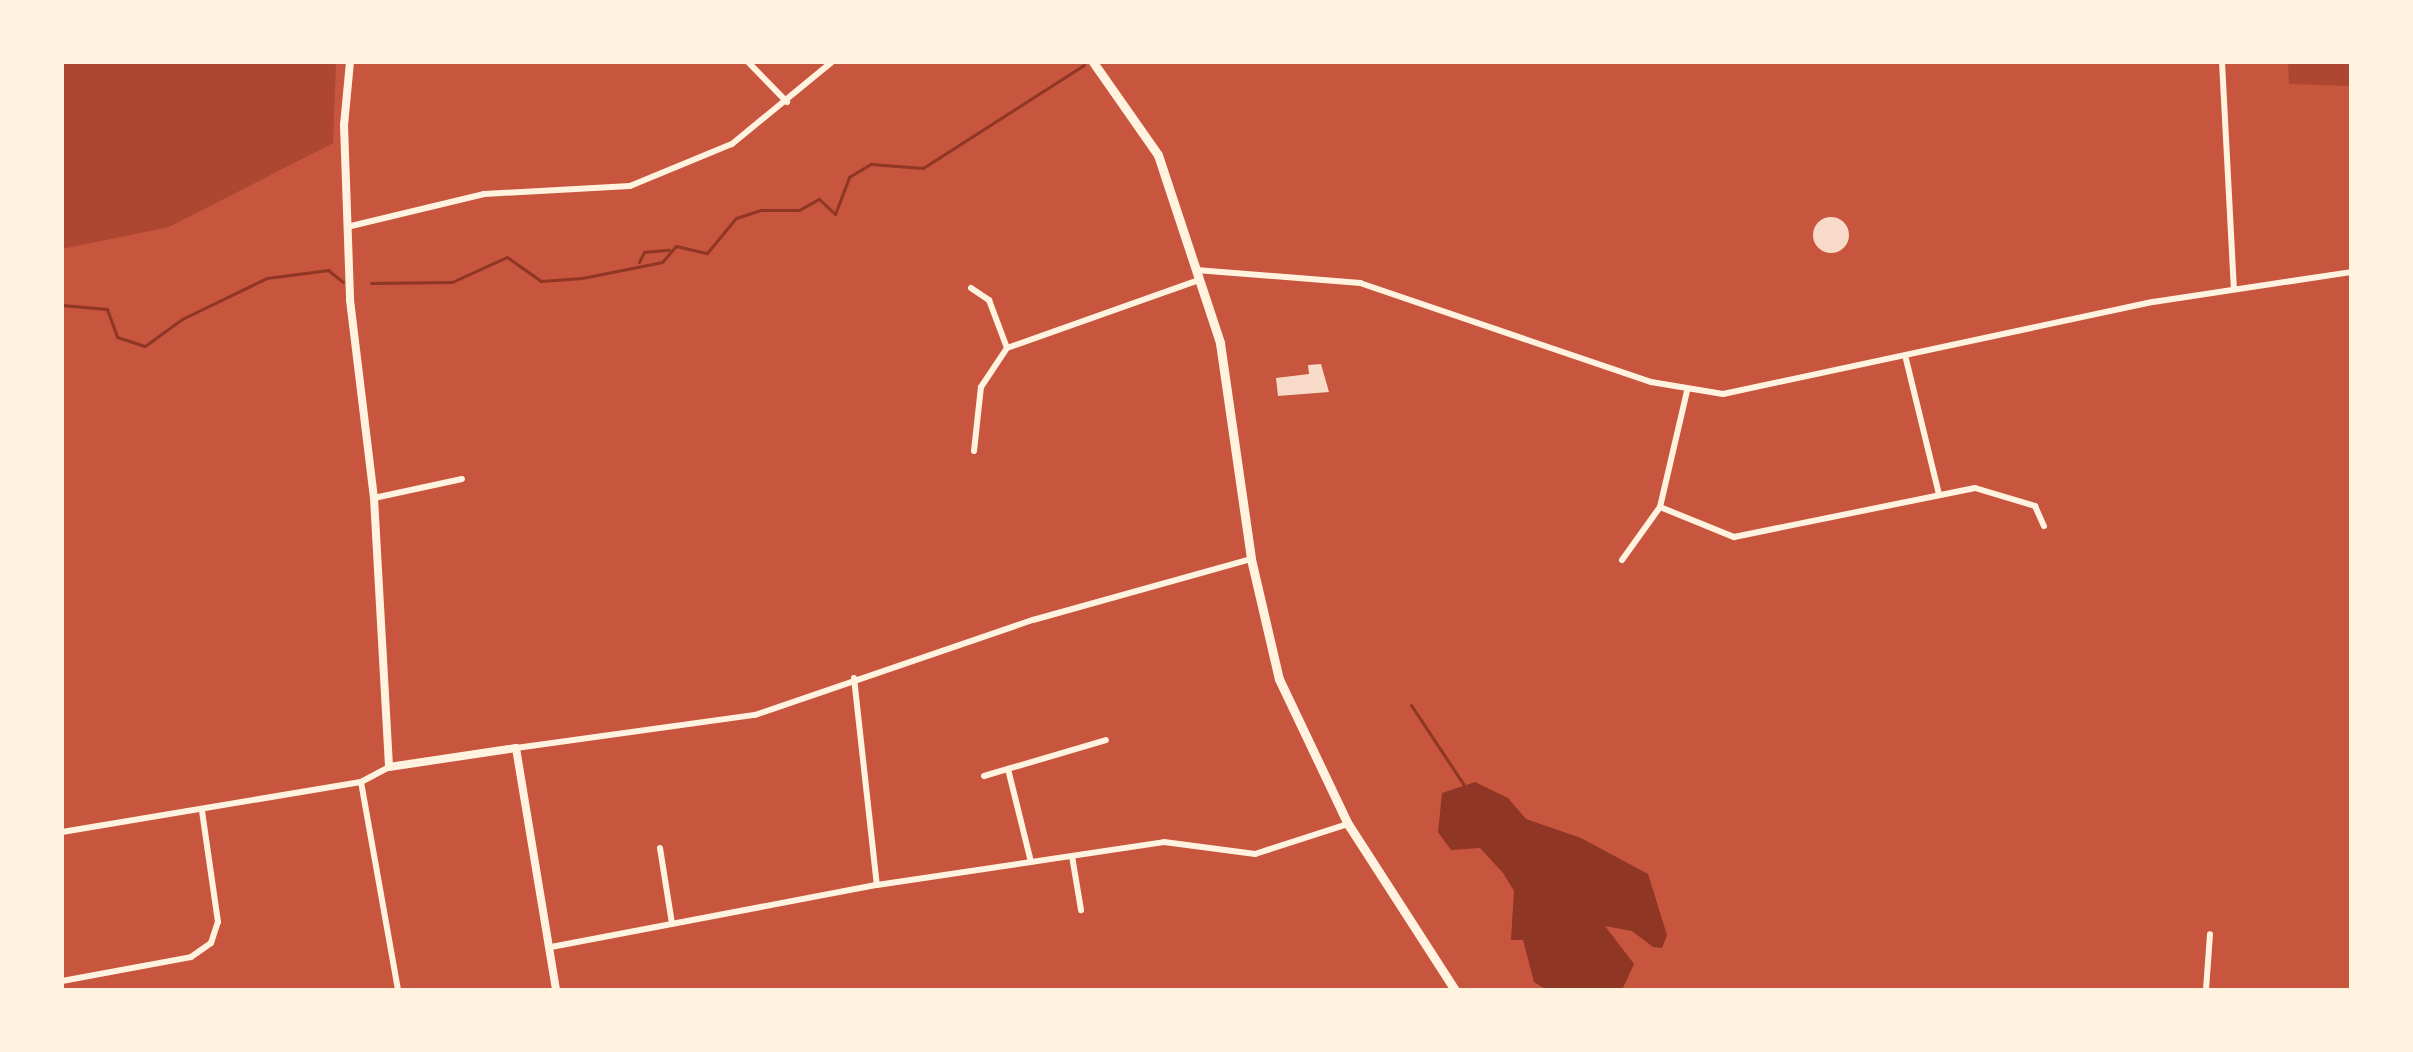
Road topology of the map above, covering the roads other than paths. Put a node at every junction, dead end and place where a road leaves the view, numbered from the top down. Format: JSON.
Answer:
{"nodes":[{"id":1,"x":350,"y":62,"type":"edge"},
{"id":2,"x":748,"y":62,"type":"edge"},
{"id":3,"x":832,"y":62,"type":"edge"},
{"id":4,"x":1093,"y":62,"type":"edge"},
{"id":5,"x":2222,"y":62,"type":"edge"},
{"id":6,"x":787,"y":102,"type":"junction"},
{"id":7,"x":351,"y":226,"type":"junction"},
{"id":8,"x":2351,"y":272,"type":"edge"},
{"id":9,"x":1197,"y":275,"type":"junction"},
{"id":10,"x":971,"y":288,"type":"dead end"},
{"id":11,"x":2234,"y":288,"type":"junction"},
{"id":12,"x":1007,"y":348,"type":"junction"},
{"id":13,"x":1906,"y":359,"type":"junction"},
{"id":14,"x":1687,"y":391,"type":"junction"},
{"id":15,"x":974,"y":451,"type":"dead end"},
{"id":16,"x":462,"y":479,"type":"dead end"},
{"id":17,"x":1939,"y":494,"type":"junction"},
{"id":18,"x":374,"y":498,"type":"junction"},
{"id":19,"x":1660,"y":507,"type":"junction"},
{"id":20,"x":2044,"y":526,"type":"dead end"},
{"id":21,"x":1251,"y":559,"type":"junction"},
{"id":22,"x":1622,"y":560,"type":"dead end"},
{"id":23,"x":854,"y":678,"type":"junction"},
{"id":24,"x":1106,"y":740,"type":"dead end"},
{"id":25,"x":516,"y":748,"type":"junction"},
{"id":26,"x":389,"y":767,"type":"junction"},
{"id":27,"x":1008,"y":769,"type":"junction"},
{"id":28,"x":984,"y":776,"type":"dead end"},
{"id":29,"x":361,"y":782,"type":"junction"},
{"id":30,"x":202,"y":811,"type":"junction"},
{"id":31,"x":1348,"y":824,"type":"junction"},
{"id":32,"x":62,"y":832,"type":"edge"},
{"id":33,"x":660,"y":848,"type":"dead end"},
{"id":34,"x":1072,"y":856,"type":"junction"},
{"id":35,"x":1031,"y":862,"type":"junction"},
{"id":36,"x":877,"y":885,"type":"junction"},
{"id":37,"x":1081,"y":910,"type":"dead end"},
{"id":38,"x":672,"y":924,"type":"junction"},
{"id":39,"x":2210,"y":934,"type":"dead end"},
{"id":40,"x":551,"y":947,"type":"junction"},
{"id":41,"x":62,"y":981,"type":"edge"},
{"id":42,"x":398,"y":990,"type":"edge"},
{"id":43,"x":556,"y":990,"type":"edge"},
{"id":44,"x":1455,"y":990,"type":"edge"},
{"id":45,"x":2206,"y":990,"type":"edge"}],
"edges":[{"from":1,"to":7,"type":"street"},
{"from":2,"to":6,"type":"street"},
{"from":3,"to":6,"type":"street"},
{"from":4,"to":9,"type":"main road"},
{"from":5,"to":11,"type":"street"},
{"from":6,"to":7,"type":"street"},
{"from":7,"to":18,"type":"street"},
{"from":8,"to":11,"type":"street"},
{"from":9,"to":12,"type":"street"},
{"from":9,"to":14,"type":"street"},
{"from":9,"to":21,"type":"main road"},
{"from":10,"to":12,"type":"street"},
{"from":11,"to":13,"type":"street"},
{"from":12,"to":15,"type":"street"},
{"from":13,"to":14,"type":"street"},
{"from":13,"to":17,"type":"street"},
{"from":14,"to":19,"type":"street"},
{"from":16,"to":18,"type":"street"},
{"from":17,"to":19,"type":"street"},
{"from":17,"to":20,"type":"street"},
{"from":18,"to":26,"type":"street"},
{"from":19,"to":22,"type":"street"},
{"from":21,"to":23,"type":"street"},
{"from":21,"to":31,"type":"main road"},
{"from":23,"to":25,"type":"street"},
{"from":23,"to":36,"type":"street"},
{"from":24,"to":27,"type":"street"},
{"from":25,"to":26,"type":"street"},
{"from":25,"to":40,"type":"street"},
{"from":26,"to":29,"type":"street"},
{"from":27,"to":28,"type":"street"},
{"from":27,"to":35,"type":"street"},
{"from":29,"to":30,"type":"street"},
{"from":29,"to":42,"type":"street"},
{"from":30,"to":32,"type":"street"},
{"from":30,"to":41,"type":"street"},
{"from":31,"to":34,"type":"street"},
{"from":31,"to":44,"type":"main road"},
{"from":33,"to":38,"type":"street"},
{"from":34,"to":35,"type":"street"},
{"from":34,"to":37,"type":"street"},
{"from":35,"to":36,"type":"street"},
{"from":36,"to":38,"type":"street"},
{"from":38,"to":40,"type":"street"},
{"from":39,"to":45,"type":"street"},
{"from":40,"to":43,"type":"street"}]}
